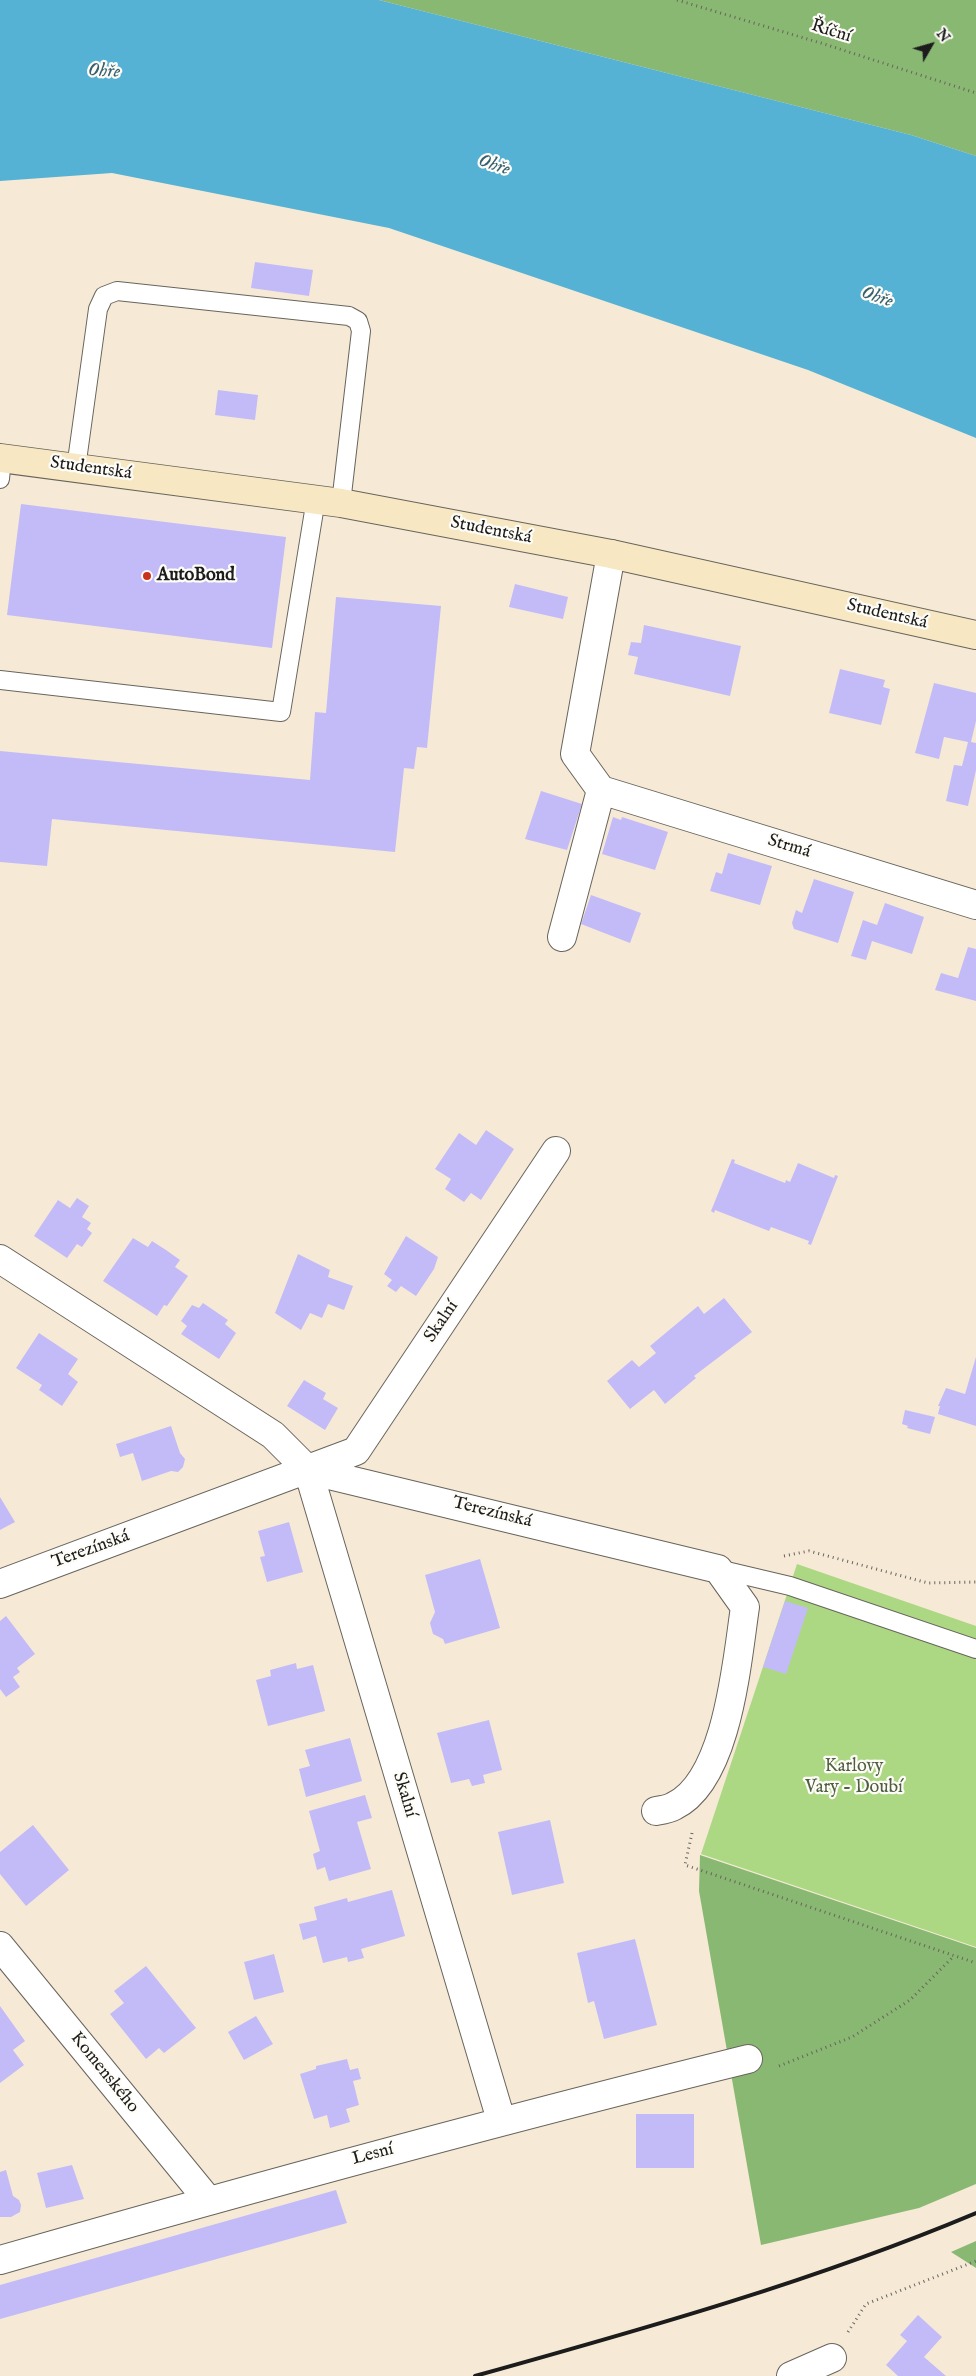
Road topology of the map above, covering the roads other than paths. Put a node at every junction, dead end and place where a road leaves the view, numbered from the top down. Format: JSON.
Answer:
{"nodes":[{"id":1,"x":1,"y":465,"type":"edge"},
{"id":2,"x":76,"y":468,"type":"junction"},
{"id":3,"x":328,"y":501,"type":"junction"},
{"id":4,"x":611,"y":554,"type":"junction"},
{"id":5,"x":976,"y":635,"type":"edge"},
{"id":6,"x":0,"y":680,"type":"edge"},
{"id":7,"x":601,"y":790,"type":"junction"},
{"id":8,"x":976,"y":905,"type":"edge"},
{"id":9,"x":562,"y":937,"type":"dead end"},
{"id":10,"x":556,"y":1151,"type":"dead end"},
{"id":11,"x":0,"y":1259,"type":"edge"},
{"id":12,"x":308,"y":1470,"type":"junction"},
{"id":13,"x":718,"y":1569,"type":"junction"},
{"id":14,"x":0,"y":1584,"type":"edge"},
{"id":15,"x":976,"y":1649,"type":"edge"},
{"id":16,"x":656,"y":1811,"type":"dead end"},
{"id":17,"x":0,"y":1946,"type":"edge"},
{"id":18,"x":748,"y":2059,"type":"road end"},
{"id":19,"x":501,"y":2120,"type":"junction"},
{"id":20,"x":208,"y":2200,"type":"junction"},
{"id":21,"x":0,"y":2260,"type":"edge"},
{"id":22,"x":832,"y":2358,"type":"road end"},
{"id":23,"x":791,"y":2376,"type":"edge"}],
"edges":[{"from":1,"to":2,"type":"street","name":"Studentská"},
{"from":2,"to":3,"type":"street","name":"Studentská"},
{"from":2,"to":3,"type":"lane"},
{"from":3,"to":4,"type":"street","name":"Studentská"},
{"from":3,"to":6,"type":"lane"},
{"from":4,"to":5,"type":"street","name":"Studentská"},
{"from":4,"to":7,"type":"street"},
{"from":7,"to":8,"type":"street","name":"Strmá"},
{"from":7,"to":9,"type":"street"},
{"from":10,"to":12,"type":"street","name":"Skalní"},
{"from":11,"to":12,"type":"street","name":"Skalní"},
{"from":12,"to":13,"type":"street","name":"Terezínská"},
{"from":12,"to":14,"type":"street","name":"Terezínská"},
{"from":12,"to":19,"type":"street","name":"Skalní"},
{"from":13,"to":15,"type":"lane"},
{"from":13,"to":16,"type":"street"},
{"from":17,"to":20,"type":"street","name":"Komenského"},
{"from":18,"to":19,"type":"street","name":"Lesní"},
{"from":19,"to":20,"type":"street","name":"Lesní"},
{"from":20,"to":21,"type":"street","name":"Lesní"},
{"from":22,"to":23,"type":"street"}]}
